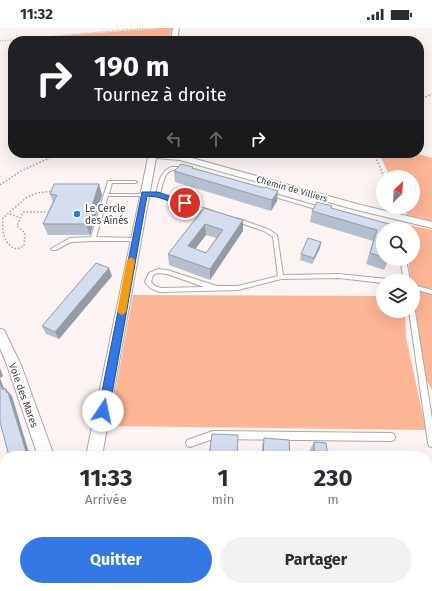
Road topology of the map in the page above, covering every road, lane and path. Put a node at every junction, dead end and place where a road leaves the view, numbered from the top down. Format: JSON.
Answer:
{"nodes":[{"id":1,"x":147,"y":28,"type":"edge"},
{"id":2,"x":49,"y":36,"type":"edge"},
{"id":3,"x":49,"y":158,"type":"edge"},
{"id":4,"x":151,"y":158,"type":"edge"},
{"id":5,"x":181,"y":158,"type":"edge"},
{"id":6,"x":376,"y":158,"type":"edge"},
{"id":7,"x":381,"y":170,"type":"edge"},
{"id":8,"x":188,"y":171,"type":"edge"},
{"id":9,"x":135,"y":182,"type":"dead end"},
{"id":10,"x":0,"y":186,"type":"edge"},
{"id":11,"x":58,"y":191,"type":"edge"},
{"id":12,"x":263,"y":192,"type":"edge"},
{"id":13,"x":144,"y":194,"type":"junction"},
{"id":14,"x":158,"y":194,"type":"junction"},
{"id":15,"x":107,"y":195,"type":"junction"},
{"id":16,"x":55,"y":198,"type":"edge"},
{"id":17,"x":323,"y":209,"type":"edge"},
{"id":18,"x":10,"y":214,"type":"junction"},
{"id":19,"x":216,"y":214,"type":"edge"},
{"id":20,"x":20,"y":218,"type":"junction"},
{"id":21,"x":230,"y":218,"type":"edge"},
{"id":22,"x":432,"y":225,"type":"edge"},
{"id":23,"x":93,"y":239,"type":"junction"},
{"id":24,"x":135,"y":240,"type":"junction"},
{"id":25,"x":54,"y":249,"type":"dead end"},
{"id":26,"x":281,"y":277,"type":"junction"},
{"id":27,"x":376,"y":280,"type":"edge"},
{"id":28,"x":218,"y":289,"type":"junction"},
{"id":29,"x":420,"y":289,"type":"edge"},
{"id":30,"x":432,"y":292,"type":"edge"},
{"id":31,"x":413,"y":318,"type":"edge"},
{"id":32,"x":0,"y":334,"type":"edge"},
{"id":33,"x":424,"y":394,"type":"junction"},
{"id":34,"x":432,"y":396,"type":"edge"},
{"id":35,"x":391,"y":437,"type":"dead end"},
{"id":36,"x":190,"y":443,"type":"dead end"},
{"id":37,"x":432,"y":443,"type":"edge"},
{"id":38,"x":44,"y":451,"type":"edge"},
{"id":39,"x":95,"y":451,"type":"edge"}],
"edges":[{"from":1,"to":2,"type":"path"},
{"from":3,"to":10,"type":"path"},
{"from":4,"to":13,"type":"street"},
{"from":5,"to":22,"type":"street","name":"Chemin de Villiers"},
{"from":6,"to":7,"type":"path"},
{"from":8,"to":14,"type":"lane"},
{"from":9,"to":15,"type":"lane"},
{"from":11,"to":18,"type":"path"},
{"from":12,"to":17,"type":"lane"},
{"from":13,"to":14,"type":"lane"},
{"from":13,"to":15,"type":"lane"},
{"from":13,"to":24,"type":"street"},
{"from":14,"to":19,"type":"lane"},
{"from":15,"to":23,"type":"lane"},
{"from":16,"to":20,"type":"path"},
{"from":18,"to":20,"type":"path"},
{"from":18,"to":20,"type":"path"},
{"from":21,"to":26,"type":"lane"},
{"from":23,"to":24,"type":"lane"},
{"from":23,"to":25,"type":"lane"},
{"from":24,"to":39,"type":"street"},
{"from":26,"to":27,"type":"lane"},
{"from":26,"to":28,"type":"lane"},
{"from":28,"to":28,"type":"lane"},
{"from":29,"to":30,"type":"lane"},
{"from":31,"to":33,"type":"lane"},
{"from":32,"to":38,"type":"street","name":"Voie des Mares"},
{"from":33,"to":34,"type":"lane"},
{"from":33,"to":37,"type":"lane"},
{"from":35,"to":36,"type":"lane"}]}
